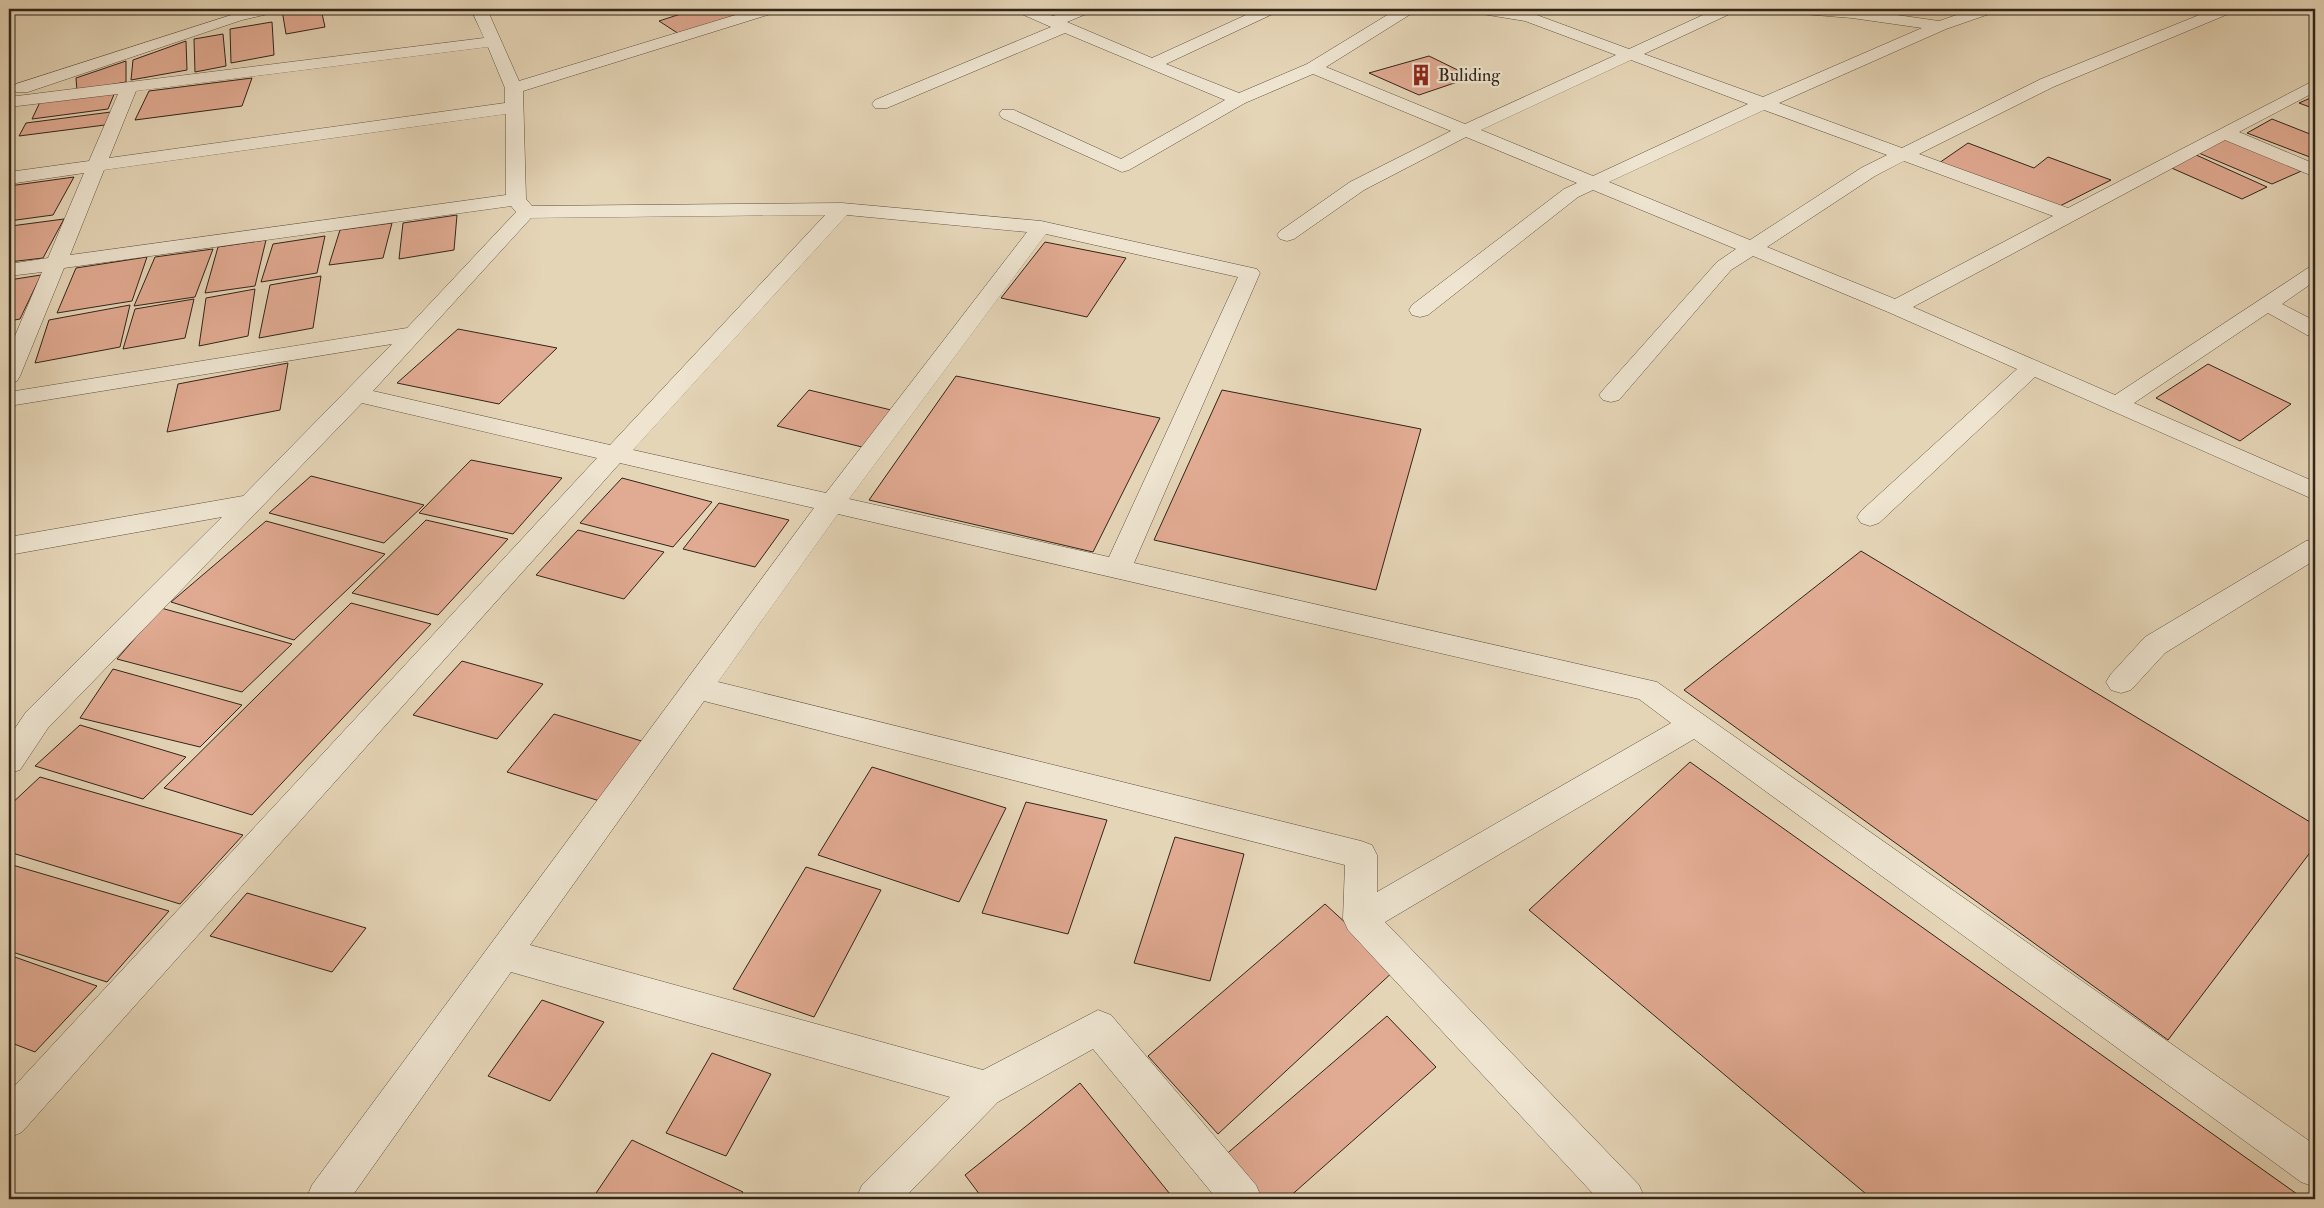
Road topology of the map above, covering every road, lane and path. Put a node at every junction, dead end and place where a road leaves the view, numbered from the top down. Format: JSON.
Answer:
{"nodes":[{"id":1,"x":271,"y":9,"type":"edge"},
{"id":2,"x":479,"y":9,"type":"edge"},
{"id":3,"x":771,"y":9,"type":"edge"},
{"id":4,"x":1023,"y":9,"type":"edge"},
{"id":5,"x":1085,"y":9,"type":"edge"},
{"id":6,"x":1271,"y":9,"type":"edge"},
{"id":7,"x":1408,"y":9,"type":"edge"},
{"id":8,"x":1482,"y":9,"type":"edge"},
{"id":9,"x":1728,"y":9,"type":"edge"},
{"id":10,"x":1803,"y":9,"type":"edge"},
{"id":11,"x":1989,"y":9,"type":"edge"},
{"id":12,"x":2227,"y":9,"type":"edge"},
{"id":13,"x":1857,"y":11,"type":"edge"},
{"id":14,"x":1059,"y":24,"type":"junction"},
{"id":15,"x":1940,"y":26,"type":"junction"},
{"id":16,"x":492,"y":42,"type":"junction"},
{"id":17,"x":1631,"y":54,"type":"junction"},
{"id":18,"x":1152,"y":64,"type":"junction"},
{"id":19,"x":1313,"y":68,"type":"junction"},
{"id":20,"x":2315,"y":85,"type":"edge"},
{"id":21,"x":130,"y":86,"type":"junction"},
{"id":22,"x":9,"y":92,"type":"edge"},
{"id":23,"x":514,"y":98,"type":"junction"},
{"id":24,"x":1239,"y":98,"type":"junction"},
{"id":25,"x":9,"y":102,"type":"edge"},
{"id":26,"x":881,"y":104,"type":"dead end"},
{"id":27,"x":1762,"y":104,"type":"junction"},
{"id":28,"x":1008,"y":114,"type":"dead end"},
{"id":29,"x":1465,"y":130,"type":"junction"},
{"id":30,"x":2225,"y":132,"type":"junction"},
{"id":31,"x":1904,"y":154,"type":"junction"},
{"id":32,"x":99,"y":165,"type":"junction"},
{"id":33,"x":2315,"y":171,"type":"edge"},
{"id":34,"x":9,"y":178,"type":"edge"},
{"id":35,"x":1593,"y":183,"type":"junction"},
{"id":36,"x":521,"y":205,"type":"junction"},
{"id":37,"x":842,"y":209,"type":"junction"},
{"id":38,"x":2068,"y":215,"type":"junction"},
{"id":39,"x":1040,"y":227,"type":"junction"},
{"id":40,"x":1287,"y":235,"type":"dead end"},
{"id":41,"x":1752,"y":248,"type":"junction"},
{"id":42,"x":57,"y":263,"type":"junction"},
{"id":43,"x":9,"y":270,"type":"edge"},
{"id":44,"x":2315,"y":272,"type":"edge"},
{"id":45,"x":2266,"y":304,"type":"junction"},
{"id":46,"x":1896,"y":307,"type":"junction"},
{"id":47,"x":1420,"y":310,"type":"dead end"},
{"id":48,"x":2315,"y":330,"type":"edge"},
{"id":49,"x":416,"y":333,"type":"junction"},
{"id":50,"x":2032,"y":367,"type":"junction"},
{"id":51,"x":9,"y":376,"type":"edge"},
{"id":52,"x":1611,"y":394,"type":"dead end"},
{"id":53,"x":357,"y":395,"type":"junction"},
{"id":54,"x":9,"y":400,"type":"edge"},
{"id":55,"x":2117,"y":404,"type":"junction"},
{"id":56,"x":616,"y":453,"type":"junction"},
{"id":57,"x":2315,"y":492,"type":"edge"},
{"id":58,"x":250,"y":503,"type":"junction"},
{"id":59,"x":832,"y":503,"type":"junction"},
{"id":60,"x":1870,"y":517,"type":"dead end"},
{"id":61,"x":9,"y":546,"type":"edge"},
{"id":62,"x":2315,"y":548,"type":"edge"},
{"id":63,"x":1118,"y":568,"type":"junction"},
{"id":64,"x":2121,"y":682,"type":"dead end"},
{"id":65,"x":698,"y":688,"type":"junction"},
{"id":66,"x":23,"y":723,"type":"edge"},
{"id":67,"x":1695,"y":724,"type":"junction"},
{"id":68,"x":9,"y":761,"type":"edge"},
{"id":69,"x":1360,"y":919,"type":"junction"},
{"id":70,"x":504,"y":954,"type":"junction"},
{"id":71,"x":985,"y":1089,"type":"junction"},
{"id":72,"x":9,"y":1119,"type":"edge"},
{"id":73,"x":2315,"y":1168,"type":"edge"},
{"id":74,"x":326,"y":1199,"type":"edge"},
{"id":75,"x":876,"y":1199,"type":"edge"},
{"id":76,"x":1242,"y":1199,"type":"edge"},
{"id":77,"x":1625,"y":1199,"type":"edge"}],
"edges":[{"from":1,"to":22,"type":"street"},
{"from":2,"to":16,"type":"street"},
{"from":3,"to":23,"type":"street"},
{"from":4,"to":14,"type":"street"},
{"from":5,"to":14,"type":"street"},
{"from":6,"to":18,"type":"street"},
{"from":7,"to":19,"type":"street"},
{"from":8,"to":17,"type":"street"},
{"from":9,"to":17,"type":"street"},
{"from":10,"to":13,"type":"street"},
{"from":11,"to":15,"type":"street"},
{"from":12,"to":31,"type":"street"},
{"from":13,"to":15,"type":"street"},
{"from":14,"to":18,"type":"street"},
{"from":14,"to":26,"type":"street"},
{"from":15,"to":27,"type":"street"},
{"from":16,"to":21,"type":"street"},
{"from":16,"to":23,"type":"street"},
{"from":17,"to":27,"type":"street"},
{"from":17,"to":29,"type":"street"},
{"from":18,"to":24,"type":"street"},
{"from":19,"to":24,"type":"street"},
{"from":19,"to":29,"type":"street"},
{"from":20,"to":30,"type":"street"},
{"from":21,"to":25,"type":"street"},
{"from":21,"to":32,"type":"street"},
{"from":23,"to":32,"type":"street"},
{"from":23,"to":36,"type":"street"},
{"from":24,"to":28,"type":"street"},
{"from":27,"to":31,"type":"street"},
{"from":27,"to":35,"type":"street"},
{"from":29,"to":35,"type":"street"},
{"from":29,"to":40,"type":"street"},
{"from":30,"to":33,"type":"street"},
{"from":30,"to":38,"type":"street"},
{"from":31,"to":38,"type":"street"},
{"from":31,"to":41,"type":"street"},
{"from":32,"to":34,"type":"street"},
{"from":32,"to":42,"type":"street"},
{"from":35,"to":41,"type":"street"},
{"from":35,"to":47,"type":"street"},
{"from":36,"to":37,"type":"street"},
{"from":36,"to":42,"type":"street"},
{"from":36,"to":49,"type":"street"},
{"from":37,"to":39,"type":"street"},
{"from":37,"to":56,"type":"street"},
{"from":38,"to":46,"type":"street"},
{"from":39,"to":59,"type":"street"},
{"from":39,"to":63,"type":"street"},
{"from":41,"to":46,"type":"street"},
{"from":41,"to":52,"type":"street"},
{"from":42,"to":43,"type":"street"},
{"from":42,"to":51,"type":"street"},
{"from":44,"to":45,"type":"street"},
{"from":45,"to":48,"type":"street"},
{"from":45,"to":55,"type":"street"},
{"from":46,"to":50,"type":"street"},
{"from":49,"to":53,"type":"street"},
{"from":49,"to":54,"type":"street"},
{"from":50,"to":55,"type":"street"},
{"from":50,"to":60,"type":"street"},
{"from":53,"to":56,"type":"street"},
{"from":53,"to":58,"type":"street"},
{"from":55,"to":57,"type":"street"},
{"from":56,"to":59,"type":"street"},
{"from":56,"to":72,"type":"street"},
{"from":58,"to":61,"type":"street"},
{"from":58,"to":66,"type":"street"},
{"from":59,"to":63,"type":"street"},
{"from":59,"to":65,"type":"street"},
{"from":62,"to":64,"type":"street"},
{"from":63,"to":67,"type":"street"},
{"from":65,"to":69,"type":"street"},
{"from":65,"to":70,"type":"street"},
{"from":66,"to":68,"type":"street"},
{"from":67,"to":69,"type":"street"},
{"from":67,"to":73,"type":"street"},
{"from":69,"to":77,"type":"street"},
{"from":70,"to":71,"type":"street"},
{"from":70,"to":74,"type":"street"},
{"from":71,"to":75,"type":"street"},
{"from":71,"to":76,"type":"street"}]}
